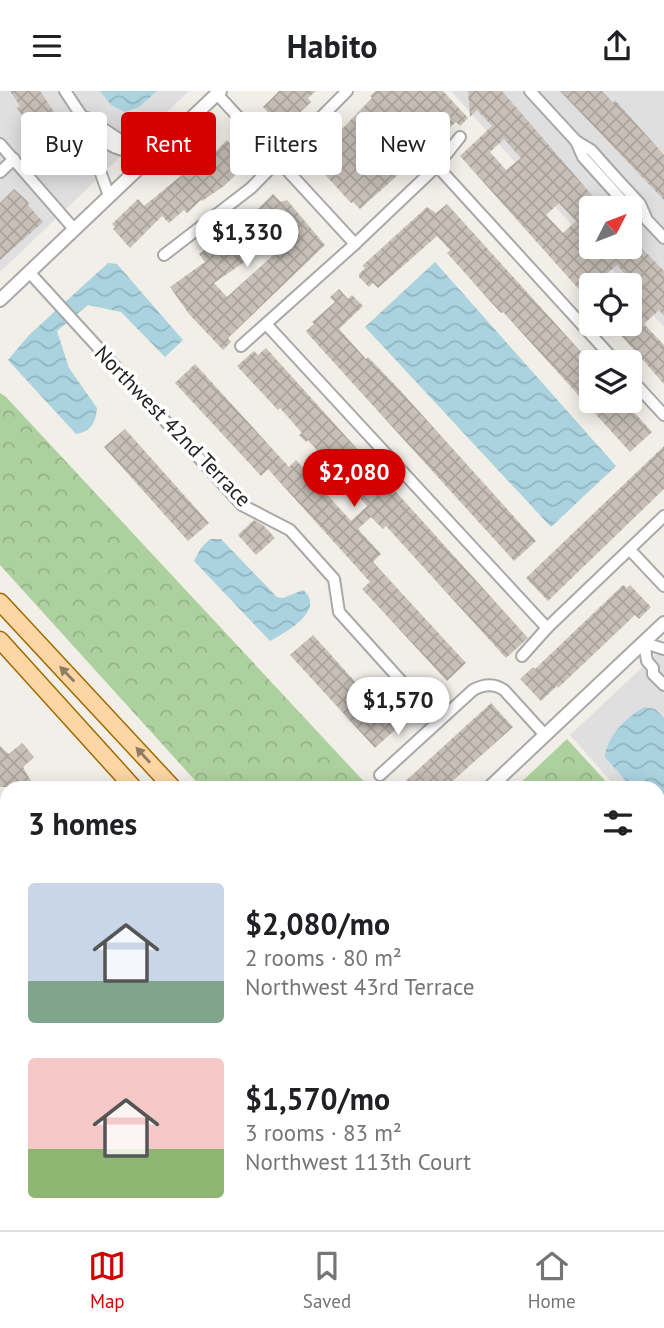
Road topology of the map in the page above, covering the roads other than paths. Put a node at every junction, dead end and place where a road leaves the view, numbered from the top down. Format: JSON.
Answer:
{"nodes":[{"id":1,"x":65,"y":91,"type":"edge"},
{"id":2,"x":347,"y":91,"type":"edge"},
{"id":3,"x":530,"y":91,"type":"edge"},
{"id":4,"x":218,"y":92,"type":"edge"},
{"id":5,"x":79,"y":112,"type":"edge"},
{"id":6,"x":197,"y":112,"type":"edge"},
{"id":7,"x":236,"y":112,"type":"edge"},
{"id":8,"x":327,"y":112,"type":"edge"},
{"id":9,"x":460,"y":138,"type":"dead end"},
{"id":10,"x":108,"y":142,"type":"edge"},
{"id":11,"x":0,"y":144,"type":"edge"},
{"id":12,"x":121,"y":149,"type":"edge"},
{"id":13,"x":450,"y":150,"type":"edge"},
{"id":14,"x":14,"y":159,"type":"junction"},
{"id":15,"x":0,"y":172,"type":"edge"},
{"id":16,"x":101,"y":175,"type":"edge"},
{"id":17,"x":131,"y":175,"type":"edge"},
{"id":18,"x":264,"y":175,"type":"edge"},
{"id":19,"x":292,"y":175,"type":"edge"},
{"id":20,"x":427,"y":175,"type":"edge"},
{"id":21,"x":444,"y":175,"type":"edge"},
{"id":22,"x":620,"y":191,"type":"junction"},
{"id":23,"x":109,"y":196,"type":"junction"},
{"id":24,"x":622,"y":196,"type":"edge"},
{"id":25,"x":642,"y":217,"type":"edge"},
{"id":26,"x":647,"y":220,"type":"junction"},
{"id":27,"x":74,"y":229,"type":"junction"},
{"id":28,"x":664,"y":238,"type":"edge"},
{"id":29,"x":355,"y":244,"type":"junction"},
{"id":30,"x":164,"y":254,"type":"dead end"},
{"id":31,"x":29,"y":272,"type":"junction"},
{"id":32,"x":0,"y":300,"type":"edge"},
{"id":33,"x":266,"y":324,"type":"junction"},
{"id":34,"x":241,"y":345,"type":"dead end"},
{"id":35,"x":604,"y":350,"type":"edge"},
{"id":36,"x":642,"y":391,"type":"edge"},
{"id":37,"x":664,"y":415,"type":"edge"},
{"id":38,"x":664,"y":516,"type":"edge"},
{"id":39,"x":630,"y":550,"type":"junction"},
{"id":40,"x":664,"y":586,"type":"edge"},
{"id":41,"x":4,"y":610,"type":"edge"},
{"id":42,"x":664,"y":623,"type":"edge"},
{"id":43,"x":547,"y":628,"type":"junction"},
{"id":44,"x":0,"y":640,"type":"edge"},
{"id":45,"x":644,"y":643,"type":"junction"},
{"id":46,"x":664,"y":649,"type":"edge"},
{"id":47,"x":522,"y":656,"type":"dead end"},
{"id":48,"x":653,"y":668,"type":"junction"},
{"id":49,"x":664,"y":674,"type":"edge"},
{"id":50,"x":664,"y":685,"type":"edge"},
{"id":51,"x":438,"y":722,"type":"junction"},
{"id":52,"x":545,"y":735,"type":"junction"},
{"id":53,"x":380,"y":775,"type":"dead end"},
{"id":54,"x":128,"y":781,"type":"edge"},
{"id":55,"x":166,"y":781,"type":"edge"},
{"id":56,"x":496,"y":781,"type":"edge"}],
"edges":[{"from":1,"to":5,"type":"street"},
{"from":2,"to":8,"type":"street"},
{"from":3,"to":22,"type":"street"},
{"from":4,"to":6,"type":"street"},
{"from":4,"to":7,"type":"street"},
{"from":9,"to":13,"type":"street"},
{"from":10,"to":12,"type":"street"},
{"from":11,"to":14,"type":"street"},
{"from":14,"to":15,"type":"street"},
{"from":14,"to":27,"type":"street"},
{"from":16,"to":23,"type":"street"},
{"from":17,"to":23,"type":"street"},
{"from":18,"to":30,"type":"street"},
{"from":19,"to":29,"type":"street"},
{"from":20,"to":29,"type":"street"},
{"from":21,"to":35,"type":"street"},
{"from":22,"to":24,"type":"street"},
{"from":22,"to":26,"type":"street"},
{"from":23,"to":27,"type":"street"},
{"from":25,"to":26,"type":"street"},
{"from":26,"to":28,"type":"street"},
{"from":27,"to":31,"type":"street"},
{"from":29,"to":33,"type":"street"},
{"from":31,"to":32,"type":"street"},
{"from":31,"to":51,"type":"street","name":"Northwest 42nd Terrace"},
{"from":33,"to":34,"type":"street"},
{"from":33,"to":43,"type":"street"},
{"from":36,"to":37,"type":"street"},
{"from":38,"to":39,"type":"street"},
{"from":39,"to":40,"type":"street"},
{"from":39,"to":43,"type":"street"},
{"from":55,"to":41,"type":"main road","one_way":true},
{"from":42,"to":45,"type":"street"},
{"from":43,"to":47,"type":"street"},
{"from":44,"to":54,"type":"main road"},
{"from":45,"to":46,"type":"street"},
{"from":45,"to":48,"type":"street"},
{"from":45,"to":52,"type":"street"},
{"from":48,"to":49,"type":"street"},
{"from":48,"to":50,"type":"street"},
{"from":51,"to":52,"type":"street"},
{"from":51,"to":53,"type":"street"},
{"from":52,"to":56,"type":"street"}]}
